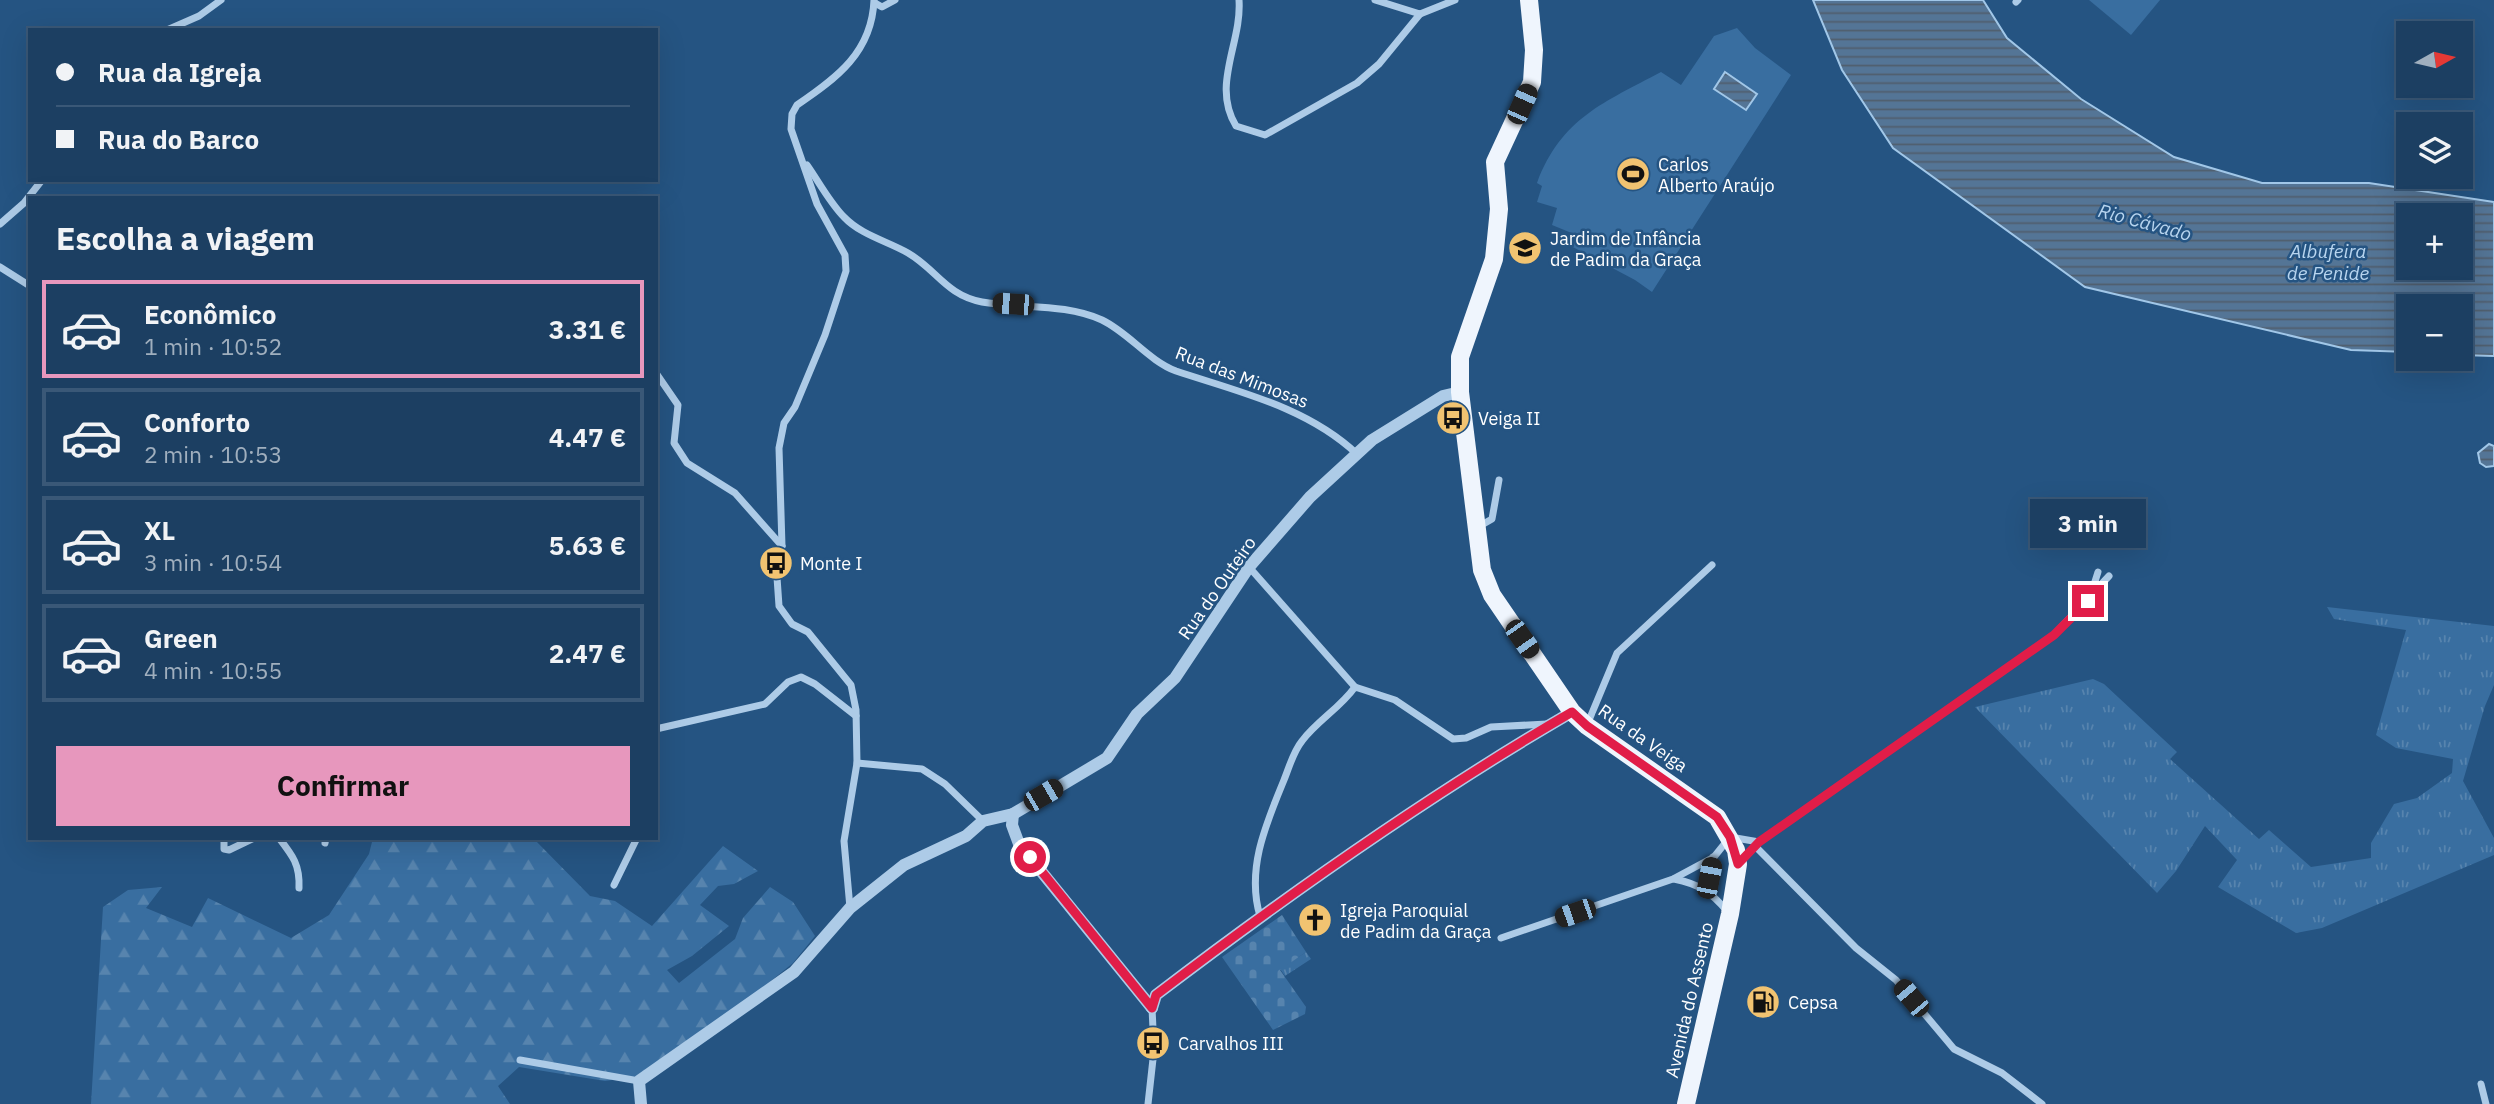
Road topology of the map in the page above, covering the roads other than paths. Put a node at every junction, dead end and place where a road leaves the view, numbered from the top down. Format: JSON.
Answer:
{"nodes":[{"id":1,"x":221,"y":0,"type":"edge"},
{"id":2,"x":895,"y":0,"type":"edge"},
{"id":3,"x":1239,"y":0,"type":"edge"},
{"id":4,"x":1375,"y":0,"type":"edge"},
{"id":5,"x":1455,"y":0,"type":"edge"},
{"id":6,"x":1529,"y":0,"type":"edge"},
{"id":7,"x":874,"y":1,"type":"edge"},
{"id":8,"x":1420,"y":14,"type":"junction"},
{"id":9,"x":172,"y":28,"type":"edge"},
{"id":10,"x":801,"y":156,"type":"junction"},
{"id":11,"x":39,"y":182,"type":"edge"},
{"id":12,"x":0,"y":225,"type":"edge"},
{"id":13,"x":0,"y":267,"type":"edge"},
{"id":14,"x":28,"y":285,"type":"edge"},
{"id":15,"x":658,"y":376,"type":"edge"},
{"id":16,"x":1460,"y":392,"type":"junction"},
{"id":17,"x":1357,"y":454,"type":"junction"},
{"id":18,"x":1499,"y":481,"type":"dead end"},
{"id":19,"x":1477,"y":528,"type":"junction"},
{"id":20,"x":782,"y":546,"type":"junction"},
{"id":21,"x":1712,"y":565,"type":"dead end"},
{"id":22,"x":1249,"y":567,"type":"junction"},
{"id":23,"x":2098,"y":572,"type":"dead end"},
{"id":24,"x":2109,"y":576,"type":"dead end"},
{"id":25,"x":2090,"y":598,"type":"junction"},
{"id":26,"x":1355,"y":687,"type":"junction"},
{"id":27,"x":1572,"y":712,"type":"junction"},
{"id":28,"x":856,"y":716,"type":"junction"},
{"id":29,"x":1551,"y":724,"type":"junction"},
{"id":30,"x":1587,"y":726,"type":"junction"},
{"id":31,"x":658,"y":729,"type":"edge"},
{"id":32,"x":857,"y":763,"type":"junction"},
{"id":33,"x":1013,"y":814,"type":"junction"},
{"id":34,"x":983,"y":821,"type":"junction"},
{"id":35,"x":1730,"y":837,"type":"junction"},
{"id":36,"x":225,"y":840,"type":"edge"},
{"id":37,"x":250,"y":840,"type":"edge"},
{"id":38,"x":281,"y":840,"type":"edge"},
{"id":39,"x":636,"y":840,"type":"edge"},
{"id":40,"x":1758,"y":845,"type":"junction"},
{"id":41,"x":1714,"y":857,"type":"junction"},
{"id":42,"x":1738,"y":864,"type":"junction"},
{"id":43,"x":1673,"y":879,"type":"junction"},
{"id":44,"x":614,"y":885,"type":"dead end"},
{"id":45,"x":299,"y":888,"type":"dead end"},
{"id":46,"x":1712,"y":892,"type":"junction"},
{"id":47,"x":850,"y":908,"type":"junction"},
{"id":48,"x":1730,"y":914,"type":"junction"},
{"id":49,"x":1260,"y":916,"type":"junction"},
{"id":50,"x":1501,"y":938,"type":"dead end"},
{"id":51,"x":1152,"y":1008,"type":"junction"},
{"id":52,"x":520,"y":1060,"type":"dead end"},
{"id":53,"x":639,"y":1081,"type":"junction"},
{"id":54,"x":2482,"y":1084,"type":"dead end"},
{"id":55,"x":641,"y":1104,"type":"edge"},
{"id":56,"x":1147,"y":1104,"type":"edge"},
{"id":57,"x":1686,"y":1104,"type":"edge"},
{"id":58,"x":2042,"y":1104,"type":"edge"},
{"id":59,"x":2486,"y":1104,"type":"edge"}],
"edges":[{"from":1,"to":9,"type":"street"},
{"from":2,"to":7,"type":"street"},
{"from":3,"to":8,"type":"street"},
{"from":4,"to":8,"type":"street"},
{"from":5,"to":8,"type":"street"},
{"from":6,"to":16,"type":"main road","name":"Rua da Veiga"},
{"from":7,"to":10,"type":"street"},
{"from":10,"to":17,"type":"street","name":"Rua das Mimosas"},
{"from":10,"to":20,"type":"street"},
{"from":11,"to":12,"type":"street"},
{"from":13,"to":14,"type":"street"},
{"from":15,"to":20,"type":"street"},
{"from":16,"to":17,"type":"street","name":"Rua do Outeiro"},
{"from":16,"to":19,"type":"main road","name":"Rua da Veiga"},
{"from":17,"to":22,"type":"street","name":"Rua do Outeiro"},
{"from":18,"to":19,"type":"street"},
{"from":19,"to":27,"type":"main road","name":"Rua da Veiga"},
{"from":20,"to":28,"type":"street"},
{"from":21,"to":30,"type":"street"},
{"from":22,"to":26,"type":"street"},
{"from":22,"to":33,"type":"street","name":"Rua do Outeiro"},
{"from":23,"to":25,"type":"street"},
{"from":24,"to":25,"type":"street"},
{"from":25,"to":40,"type":"street"},
{"from":26,"to":29,"type":"street"},
{"from":26,"to":49,"type":"street"},
{"from":27,"to":29,"type":"street"},
{"from":27,"to":30,"type":"main road","name":"Rua da Veiga"},
{"from":28,"to":31,"type":"street"},
{"from":28,"to":32,"type":"street"},
{"from":29,"to":49,"type":"street"},
{"from":30,"to":35,"type":"main road","name":"Rua da Veiga"},
{"from":32,"to":34,"type":"street"},
{"from":32,"to":47,"type":"street"},
{"from":33,"to":34,"type":"street","name":"Rua do Outeiro"},
{"from":33,"to":51,"type":"street"},
{"from":34,"to":47,"type":"street"},
{"from":35,"to":40,"type":"street"},
{"from":35,"to":41,"type":"street"},
{"from":35,"to":42,"type":"main road","name":"Rua da Veiga"},
{"from":36,"to":37,"type":"street"},
{"from":38,"to":45,"type":"street"},
{"from":39,"to":44,"type":"street"},
{"from":40,"to":42,"type":"street"},
{"from":40,"to":58,"type":"street"},
{"from":41,"to":43,"type":"street"},
{"from":41,"to":46,"type":"street"},
{"from":42,"to":48,"type":"main road","name":"Avenida do Assento"},
{"from":43,"to":46,"type":"street"},
{"from":43,"to":50,"type":"street"},
{"from":46,"to":48,"type":"street"},
{"from":47,"to":53,"type":"street"},
{"from":48,"to":57,"type":"main road","name":"Avenida do Assento"},
{"from":49,"to":51,"type":"street"},
{"from":51,"to":56,"type":"street"},
{"from":52,"to":53,"type":"street"},
{"from":53,"to":55,"type":"street"},
{"from":54,"to":59,"type":"street"}]}
